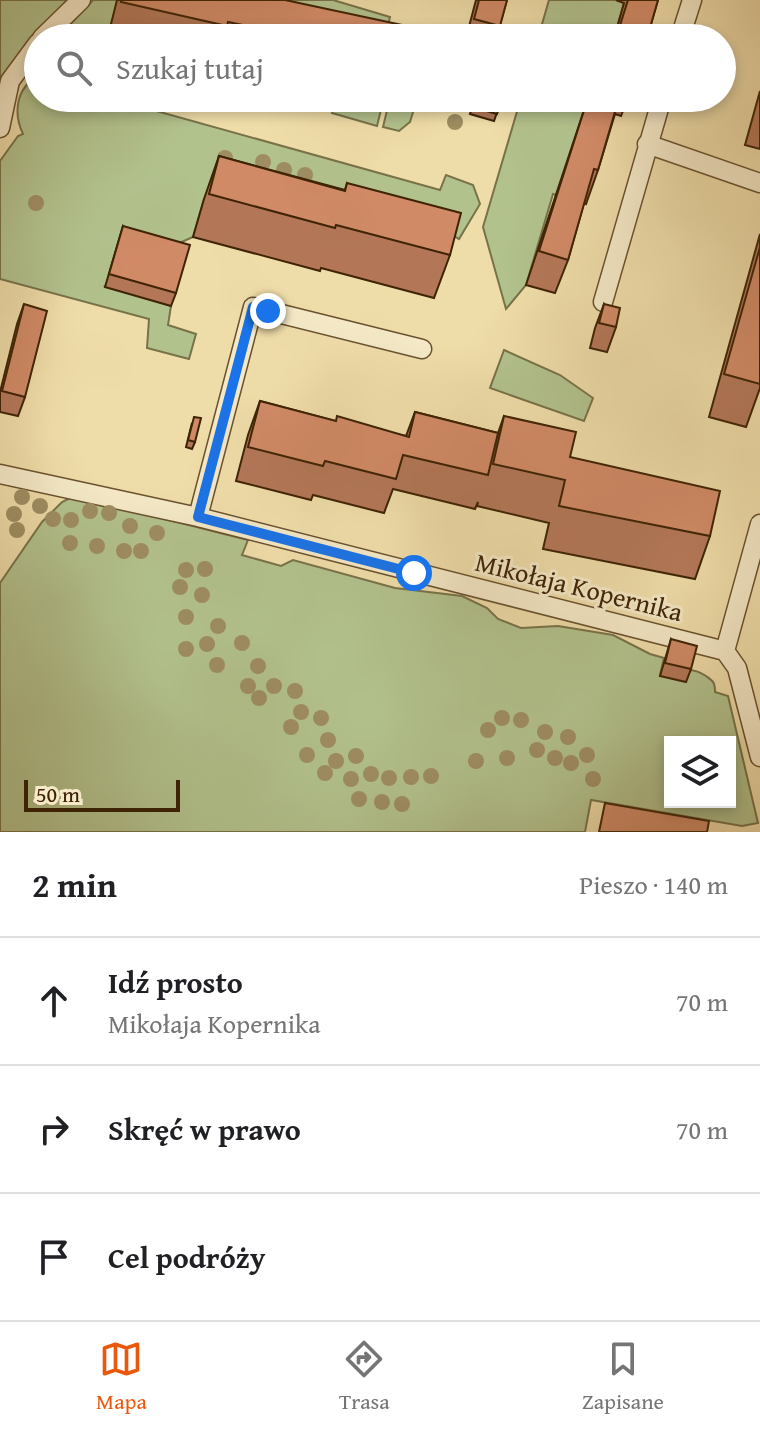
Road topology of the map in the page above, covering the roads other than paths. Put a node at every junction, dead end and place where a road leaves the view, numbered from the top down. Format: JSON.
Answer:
{"nodes":[{"id":1,"x":81,"y":0,"type":"edge"},
{"id":2,"x":692,"y":0,"type":"edge"},
{"id":3,"x":56,"y":24,"type":"edge"},
{"id":4,"x":684,"y":24,"type":"edge"},
{"id":5,"x":24,"y":62,"type":"edge"},
{"id":6,"x":657,"y":112,"type":"edge"},
{"id":7,"x":0,"y":128,"type":"edge"},
{"id":8,"x":647,"y":144,"type":"junction"},
{"id":9,"x":760,"y":183,"type":"edge"},
{"id":10,"x":603,"y":302,"type":"edge"},
{"id":11,"x":422,"y":349,"type":"dead end"},
{"id":12,"x":0,"y":474,"type":"edge"},
{"id":13,"x":198,"y":517,"type":"junction"},
{"id":14,"x":760,"y":524,"type":"edge"},
{"id":15,"x":725,"y":651,"type":"junction"},
{"id":16,"x":759,"y":750,"type":"edge"}],
"edges":[{"from":1,"to":3,"type":"street"},
{"from":2,"to":4,"type":"street"},
{"from":5,"to":7,"type":"street"},
{"from":6,"to":8,"type":"street"},
{"from":8,"to":9,"type":"street"},
{"from":8,"to":10,"type":"street"},
{"from":11,"to":13,"type":"street"},
{"from":12,"to":13,"type":"street","name":"Mikołaja Kopernika"},
{"from":13,"to":15,"type":"street","name":"Mikołaja Kopernika"},
{"from":14,"to":15,"type":"street"},
{"from":15,"to":16,"type":"street"}]}
